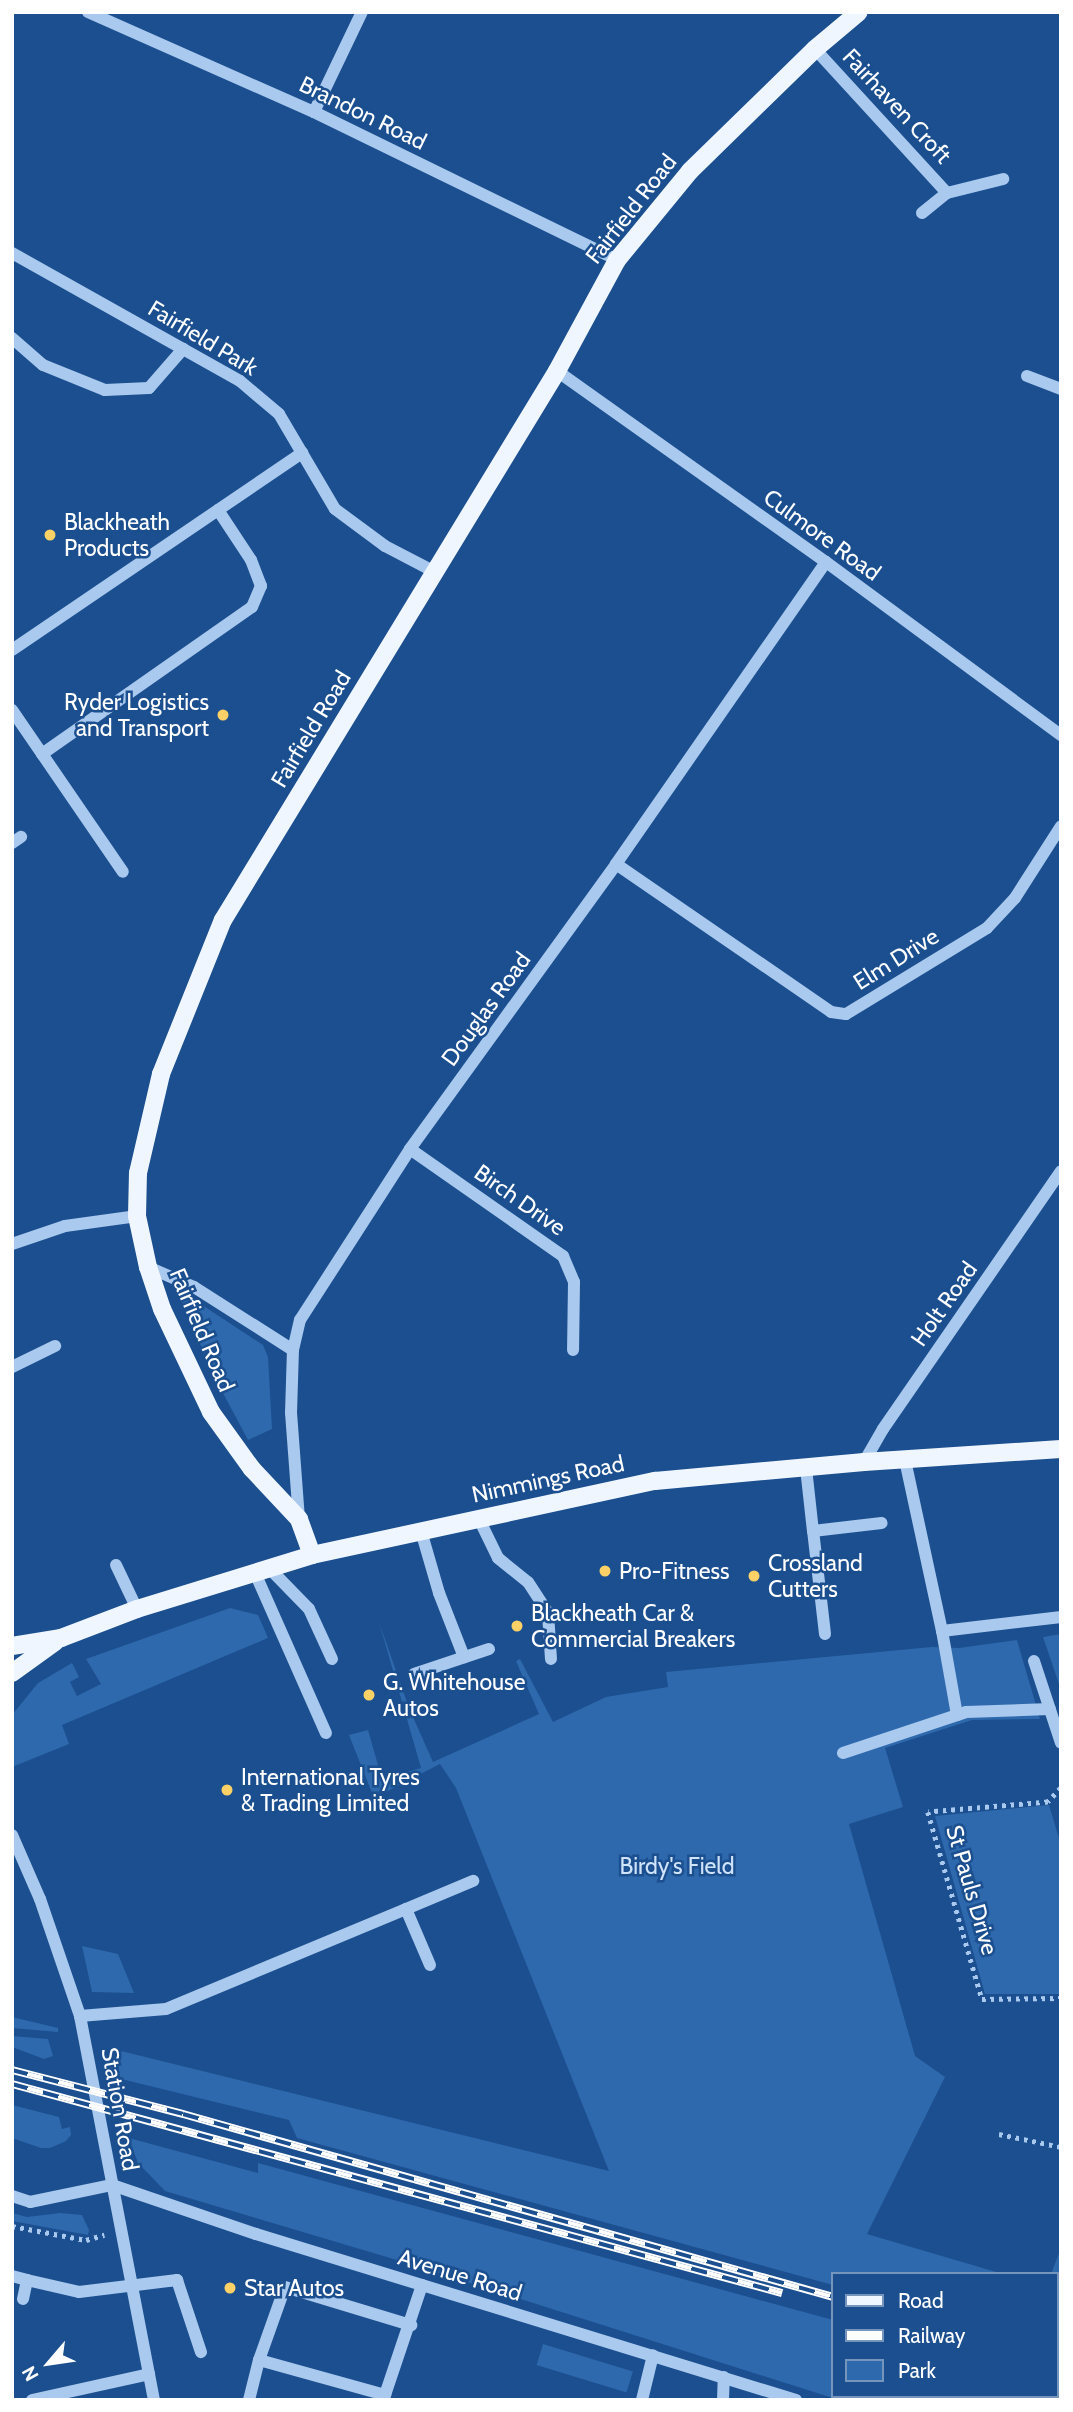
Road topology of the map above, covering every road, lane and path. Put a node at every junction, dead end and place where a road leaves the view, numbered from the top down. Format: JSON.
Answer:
{"nodes":[{"id":1,"x":88,"y":12,"type":"edge"},
{"id":2,"x":362,"y":12,"type":"edge"},
{"id":3,"x":859,"y":12,"type":"edge"},
{"id":4,"x":815,"y":49,"type":"junction"},
{"id":5,"x":314,"y":112,"type":"junction"},
{"id":6,"x":1003,"y":179,"type":"dead end"},
{"id":7,"x":947,"y":192,"type":"junction"},
{"id":8,"x":922,"y":213,"type":"dead end"},
{"id":9,"x":14,"y":258,"type":"edge"},
{"id":10,"x":617,"y":261,"type":"junction"},
{"id":11,"x":12,"y":338,"type":"edge"},
{"id":12,"x":183,"y":349,"type":"junction"},
{"id":13,"x":557,"y":371,"type":"junction"},
{"id":14,"x":1027,"y":376,"type":"dead end"},
{"id":15,"x":1061,"y":389,"type":"edge"},
{"id":16,"x":302,"y":453,"type":"junction"},
{"id":17,"x":218,"y":510,"type":"junction"},
{"id":18,"x":826,"y":562,"type":"junction"},
{"id":19,"x":435,"y":572,"type":"junction"},
{"id":20,"x":12,"y":650,"type":"edge"},
{"id":21,"x":12,"y":710,"type":"edge"},
{"id":22,"x":1061,"y":736,"type":"edge"},
{"id":23,"x":42,"y":754,"type":"junction"},
{"id":24,"x":1061,"y":825,"type":"edge"},
{"id":25,"x":616,"y":864,"type":"junction"},
{"id":26,"x":123,"y":872,"type":"dead end"},
{"id":27,"x":410,"y":1149,"type":"junction"},
{"id":28,"x":1061,"y":1171,"type":"edge"},
{"id":29,"x":137,"y":1216,"type":"junction"},
{"id":30,"x":12,"y":1244,"type":"edge"},
{"id":31,"x":148,"y":1267,"type":"junction"},
{"id":32,"x":55,"y":1346,"type":"dead end"},
{"id":33,"x":293,"y":1350,"type":"junction"},
{"id":34,"x":573,"y":1350,"type":"dead end"},
{"id":35,"x":12,"y":1367,"type":"edge"},
{"id":36,"x":1061,"y":1449,"type":"edge"},
{"id":37,"x":905,"y":1460,"type":"junction"},
{"id":38,"x":864,"y":1462,"type":"junction"},
{"id":39,"x":806,"y":1468,"type":"junction"},
{"id":40,"x":299,"y":1519,"type":"junction"},
{"id":41,"x":479,"y":1519,"type":"junction"},
{"id":42,"x":882,"y":1523,"type":"dead end"},
{"id":43,"x":421,"y":1531,"type":"junction"},
{"id":44,"x":813,"y":1531,"type":"junction"},
{"id":45,"x":312,"y":1555,"type":"junction"},
{"id":46,"x":117,"y":1565,"type":"dead end"},
{"id":47,"x":262,"y":1570,"type":"junction"},
{"id":48,"x":138,"y":1609,"type":"junction"},
{"id":49,"x":1061,"y":1617,"type":"edge"},
{"id":50,"x":942,"y":1631,"type":"junction"},
{"id":51,"x":825,"y":1634,"type":"dead end"},
{"id":52,"x":61,"y":1638,"type":"junction"},
{"id":53,"x":12,"y":1646,"type":"edge"},
{"id":54,"x":489,"y":1649,"type":"dead end"},
{"id":55,"x":464,"y":1657,"type":"junction"},
{"id":56,"x":332,"y":1659,"type":"dead end"},
{"id":57,"x":551,"y":1659,"type":"dead end"},
{"id":58,"x":1034,"y":1661,"type":"dead end"},
{"id":59,"x":12,"y":1673,"type":"edge"},
{"id":60,"x":414,"y":1674,"type":"dead end"},
{"id":61,"x":1050,"y":1709,"type":"junction"},
{"id":62,"x":957,"y":1715,"type":"junction"},
{"id":63,"x":326,"y":1734,"type":"dead end"},
{"id":64,"x":1061,"y":1742,"type":"edge"},
{"id":65,"x":843,"y":1753,"type":"dead end"},
{"id":66,"x":1061,"y":1788,"type":"edge"},
{"id":67,"x":12,"y":1835,"type":"edge"},
{"id":68,"x":473,"y":1881,"type":"dead end"},
{"id":69,"x":406,"y":1909,"type":"junction"},
{"id":70,"x":430,"y":1965,"type":"dead end"},
{"id":71,"x":1061,"y":1998,"type":"edge"},
{"id":72,"x":80,"y":2016,"type":"junction"},
{"id":73,"x":999,"y":2134,"type":"dead end"},
{"id":74,"x":1061,"y":2147,"type":"edge"},
{"id":75,"x":112,"y":2185,"type":"junction"},
{"id":76,"x":12,"y":2196,"type":"edge"},
{"id":77,"x":12,"y":2226,"type":"edge"},
{"id":78,"x":122,"y":2231,"type":"junction"},
{"id":79,"x":12,"y":2276,"type":"edge"},
{"id":80,"x":27,"y":2280,"type":"junction"},
{"id":81,"x":422,"y":2285,"type":"junction"},
{"id":82,"x":132,"y":2286,"type":"junction"},
{"id":83,"x":23,"y":2299,"type":"dead end"},
{"id":84,"x":411,"y":2325,"type":"junction"},
{"id":85,"x":201,"y":2352,"type":"dead end"},
{"id":86,"x":653,"y":2355,"type":"junction"},
{"id":87,"x":259,"y":2360,"type":"junction"},
{"id":88,"x":149,"y":2374,"type":"junction"},
{"id":89,"x":724,"y":2377,"type":"junction"},
{"id":90,"x":32,"y":2400,"type":"edge"},
{"id":91,"x":154,"y":2400,"type":"edge"},
{"id":92,"x":249,"y":2400,"type":"edge"},
{"id":93,"x":642,"y":2400,"type":"edge"},
{"id":94,"x":723,"y":2400,"type":"edge"},
{"id":95,"x":796,"y":2400,"type":"edge"}],
"edges":[{"from":1,"to":5,"type":"street","name":"Brandon Road"},
{"from":2,"to":5,"type":"street"},
{"from":3,"to":4,"type":"main road","name":"Fairfield Road"},
{"from":4,"to":7,"type":"street","name":"Fairhaven Croft"},
{"from":4,"to":10,"type":"main road","name":"Fairfield Road"},
{"from":5,"to":10,"type":"street","name":"Brandon Road"},
{"from":6,"to":7,"type":"street","name":"Fairhaven Croft"},
{"from":7,"to":8,"type":"street","name":"Fairhaven Croft"},
{"from":9,"to":12,"type":"street","name":"Fairfield Park"},
{"from":10,"to":13,"type":"main road","name":"Fairfield Road"},
{"from":11,"to":12,"type":"street"},
{"from":12,"to":16,"type":"street","name":"Fairfield Park"},
{"from":13,"to":18,"type":"street","name":"Culmore Road"},
{"from":13,"to":19,"type":"main road","name":"Fairfield Road"},
{"from":14,"to":15,"type":"street"},
{"from":16,"to":17,"type":"street"},
{"from":16,"to":19,"type":"street","name":"Fairfield Park"},
{"from":17,"to":20,"type":"street"},
{"from":17,"to":23,"type":"street"},
{"from":18,"to":22,"type":"street","name":"Culmore Road"},
{"from":18,"to":25,"type":"street","name":"Douglas Road"},
{"from":19,"to":29,"type":"main road","name":"Fairfield Road"},
{"from":21,"to":23,"type":"street"},
{"from":23,"to":26,"type":"street"},
{"from":24,"to":25,"type":"street","name":"Elm Drive"},
{"from":25,"to":27,"type":"street","name":"Douglas Road"},
{"from":27,"to":33,"type":"street","name":"Douglas Road"},
{"from":27,"to":34,"type":"street","name":"Birch Drive"},
{"from":28,"to":38,"type":"street","name":"Holt Road"},
{"from":29,"to":30,"type":"street"},
{"from":29,"to":31,"type":"main road","name":"Fairfield Road"},
{"from":31,"to":33,"type":"street"},
{"from":31,"to":40,"type":"main road","name":"Fairfield Road"},
{"from":32,"to":35,"type":"street"},
{"from":33,"to":40,"type":"street","name":"Douglas Road"},
{"from":36,"to":37,"type":"main road","name":"Nimmings Road"},
{"from":37,"to":38,"type":"main road","name":"Nimmings Road"},
{"from":37,"to":50,"type":"street"},
{"from":38,"to":39,"type":"main road","name":"Nimmings Road"},
{"from":39,"to":41,"type":"main road","name":"Nimmings Road"},
{"from":39,"to":44,"type":"street"},
{"from":40,"to":45,"type":"main road","name":"Fairfield Road"},
{"from":41,"to":43,"type":"main road","name":"Nimmings Road"},
{"from":41,"to":57,"type":"street"},
{"from":42,"to":44,"type":"street"},
{"from":43,"to":45,"type":"main road","name":"Nimmings Road"},
{"from":43,"to":55,"type":"street"},
{"from":44,"to":51,"type":"street"},
{"from":45,"to":47,"type":"main road","name":"Nimmings Road"},
{"from":46,"to":48,"type":"street"},
{"from":47,"to":48,"type":"main road","name":"Nimmings Road"},
{"from":47,"to":56,"type":"street"},
{"from":47,"to":63,"type":"street"},
{"from":48,"to":52,"type":"main road","name":"Nimmings Road"},
{"from":49,"to":50,"type":"street"},
{"from":50,"to":62,"type":"street"},
{"from":52,"to":53,"type":"main road","name":"Nimmings Road"},
{"from":52,"to":59,"type":"main road","name":"Nimmings Road"},
{"from":54,"to":55,"type":"street"},
{"from":55,"to":60,"type":"street"},
{"from":58,"to":61,"type":"street"},
{"from":61,"to":62,"type":"street"},
{"from":61,"to":64,"type":"street"},
{"from":62,"to":65,"type":"street"},
{"from":66,"to":71,"type":"path","name":"St Pauls Drive"},
{"from":67,"to":72,"type":"street","name":"Station Road"},
{"from":68,"to":69,"type":"street"},
{"from":69,"to":70,"type":"street"},
{"from":69,"to":72,"type":"street"},
{"from":72,"to":75,"type":"street","name":"Station Road"},
{"from":73,"to":74,"type":"path"},
{"from":75,"to":76,"type":"street"},
{"from":75,"to":78,"type":"street","name":"Station Road"},
{"from":75,"to":81,"type":"street","name":"Avenue Road"},
{"from":77,"to":78,"type":"path"},
{"from":78,"to":82,"type":"street","name":"Station Road"},
{"from":79,"to":80,"type":"street"},
{"from":80,"to":82,"type":"street"},
{"from":80,"to":83,"type":"street"},
{"from":81,"to":84,"type":"street"},
{"from":81,"to":86,"type":"street","name":"Avenue Road"},
{"from":82,"to":85,"type":"street"},
{"from":82,"to":88,"type":"street","name":"Station Road"},
{"from":84,"to":87,"type":"street"},
{"from":84,"to":87,"type":"street"},
{"from":86,"to":89,"type":"street","name":"Avenue Road"},
{"from":86,"to":93,"type":"street"},
{"from":87,"to":92,"type":"street"},
{"from":88,"to":90,"type":"street"},
{"from":88,"to":91,"type":"street","name":"Station Road"},
{"from":89,"to":94,"type":"street"},
{"from":89,"to":95,"type":"street","name":"Avenue Road"}]}
